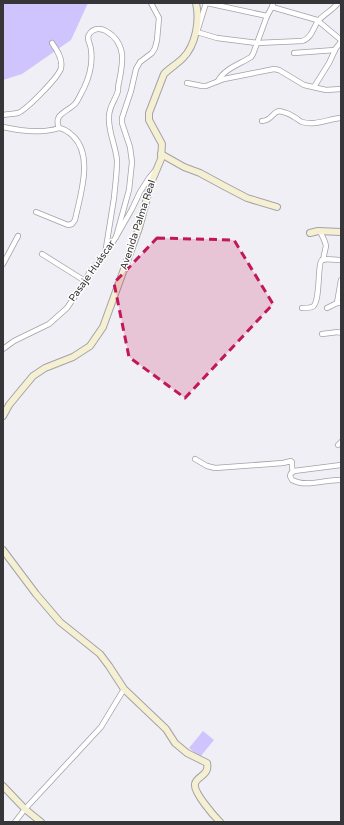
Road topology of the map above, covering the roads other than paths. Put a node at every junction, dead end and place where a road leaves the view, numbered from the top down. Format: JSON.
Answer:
{"nodes":[{"id":1,"x":151,"y":3,"type":"edge"},
{"id":2,"x":196,"y":3,"type":"edge"},
{"id":3,"x":206,"y":3,"type":"edge"},
{"id":4,"x":338,"y":3,"type":"edge"},
{"id":5,"x":272,"y":5,"type":"edge"},
{"id":6,"x":267,"y":16,"type":"junction"},
{"id":7,"x":318,"y":21,"type":"junction"},
{"id":8,"x":197,"y":32,"type":"junction"},
{"id":9,"x":341,"y":41,"type":"edge"},
{"id":10,"x":52,"y":43,"type":"dead end"},
{"id":11,"x":257,"y":43,"type":"junction"},
{"id":12,"x":335,"y":50,"type":"junction"},
{"id":13,"x":294,"y":53,"type":"dead end"},
{"id":14,"x":218,"y":81,"type":"junction"},
{"id":15,"x":187,"y":83,"type":"dead end"},
{"id":16,"x":314,"y":87,"type":"junction"},
{"id":17,"x":341,"y":89,"type":"edge"},
{"id":18,"x":3,"y":114,"type":"edge"},
{"id":19,"x":341,"y":118,"type":"edge"},
{"id":20,"x":262,"y":121,"type":"dead end"},
{"id":21,"x":3,"y":127,"type":"edge"},
{"id":22,"x":59,"y":128,"type":"junction"},
{"id":23,"x":161,"y":154,"type":"junction"},
{"id":24,"x":156,"y":170,"type":"junction"},
{"id":25,"x":277,"y":207,"type":"dead end"},
{"id":26,"x":36,"y":212,"type":"dead end"},
{"id":27,"x":320,"y":231,"type":"junction"},
{"id":28,"x":341,"y":232,"type":"edge"},
{"id":29,"x":310,"y":233,"type":"dead end"},
{"id":30,"x":18,"y":236,"type":"dead end"},
{"id":31,"x":116,"y":238,"type":"junction"},
{"id":32,"x":42,"y":254,"type":"dead end"},
{"id":33,"x":105,"y":254,"type":"junction"},
{"id":34,"x":323,"y":260,"type":"junction"},
{"id":35,"x":341,"y":260,"type":"edge"},
{"id":36,"x":3,"y":264,"type":"edge"},
{"id":37,"x":341,"y":280,"type":"edge"},
{"id":38,"x":85,"y":281,"type":"junction"},
{"id":39,"x":339,"y":303,"type":"edge"},
{"id":40,"x":302,"y":308,"type":"dead end"},
{"id":41,"x":327,"y":308,"type":"dead end"},
{"id":42,"x":341,"y":333,"type":"edge"},
{"id":43,"x":322,"y":334,"type":"dead end"},
{"id":44,"x":3,"y":349,"type":"edge"},
{"id":45,"x":3,"y":416,"type":"edge"},
{"id":46,"x":195,"y":459,"type":"dead end"},
{"id":47,"x":341,"y":464,"type":"edge"},
{"id":48,"x":293,"y":472,"type":"junction"},
{"id":49,"x":341,"y":480,"type":"edge"},
{"id":50,"x":3,"y":550,"type":"edge"},
{"id":51,"x":124,"y":689,"type":"junction"},
{"id":52,"x":3,"y":786,"type":"edge"},
{"id":53,"x":25,"y":809,"type":"junction"},
{"id":54,"x":15,"y":822,"type":"edge"},
{"id":55,"x":41,"y":822,"type":"edge"},
{"id":56,"x":220,"y":822,"type":"edge"}],
"edges":[{"from":1,"to":31,"type":"street"},
{"from":2,"to":8,"type":"main road","name":"Avenida Palma Real"},
{"from":3,"to":6,"type":"street"},
{"from":3,"to":8,"type":"street"},
{"from":4,"to":7,"type":"street"},
{"from":5,"to":6,"type":"street"},
{"from":5,"to":7,"type":"street"},
{"from":6,"to":11,"type":"street"},
{"from":7,"to":9,"type":"street"},
{"from":7,"to":11,"type":"street"},
{"from":8,"to":11,"type":"street"},
{"from":8,"to":23,"type":"main road","name":"Avenida Palma Real"},
{"from":9,"to":12,"type":"street"},
{"from":10,"to":18,"type":"street"},
{"from":11,"to":14,"type":"street"},
{"from":12,"to":13,"type":"street"},
{"from":12,"to":16,"type":"street"},
{"from":14,"to":15,"type":"street"},
{"from":14,"to":16,"type":"street"},
{"from":16,"to":17,"type":"street"},
{"from":19,"to":20,"type":"street"},
{"from":21,"to":22,"type":"street"},
{"from":22,"to":26,"type":"street"},
{"from":22,"to":33,"type":"street"},
{"from":23,"to":24,"type":"main road","name":"Avenida Palma Real"},
{"from":23,"to":25,"type":"main road"},
{"from":24,"to":31,"type":"street","name":"Pasaje Huáscar"},
{"from":24,"to":45,"type":"main road","name":"Avenida Palma Real"},
{"from":27,"to":28,"type":"main road"},
{"from":27,"to":29,"type":"main road"},
{"from":27,"to":34,"type":"street"},
{"from":30,"to":36,"type":"street"},
{"from":31,"to":33,"type":"street","name":"Pasaje Huáscar"},
{"from":32,"to":38,"type":"street"},
{"from":33,"to":38,"type":"street","name":"Pasaje Huáscar"},
{"from":34,"to":35,"type":"street"},
{"from":34,"to":40,"type":"street"},
{"from":37,"to":39,"type":"street"},
{"from":38,"to":44,"type":"street","name":"Pasaje Huáscar"},
{"from":39,"to":41,"type":"street"},
{"from":42,"to":43,"type":"street"},
{"from":46,"to":48,"type":"street"},
{"from":47,"to":48,"type":"street"},
{"from":48,"to":49,"type":"street"},
{"from":50,"to":51,"type":"main road"},
{"from":51,"to":53,"type":"street"},
{"from":51,"to":56,"type":"main road"},
{"from":52,"to":53,"type":"main road"},
{"from":53,"to":54,"type":"street"},
{"from":53,"to":55,"type":"main road"}]}
